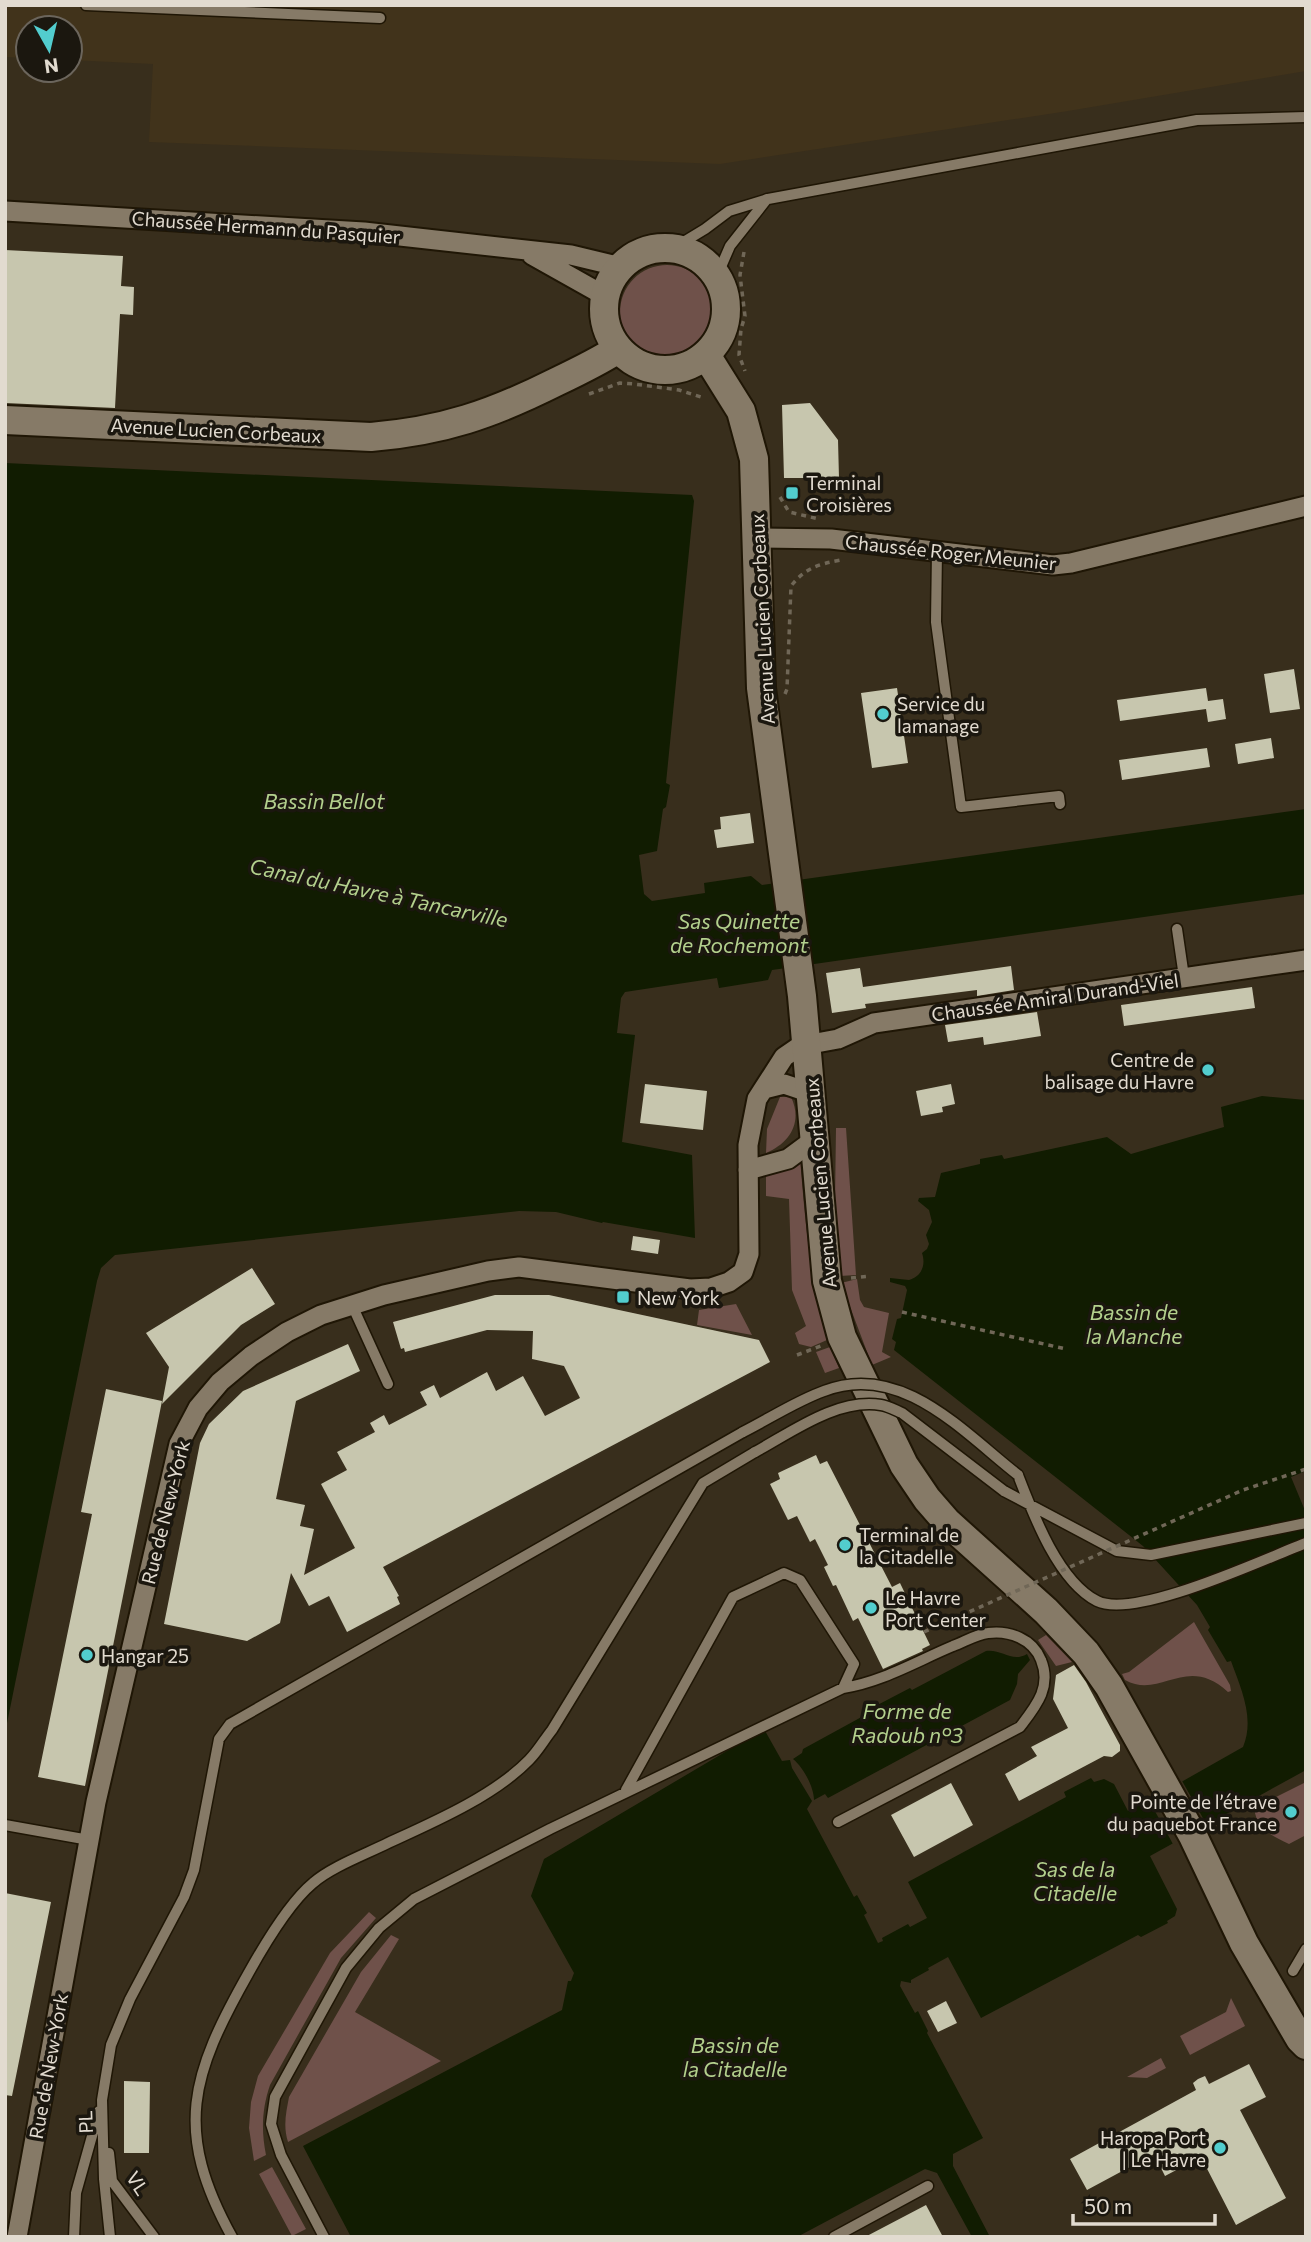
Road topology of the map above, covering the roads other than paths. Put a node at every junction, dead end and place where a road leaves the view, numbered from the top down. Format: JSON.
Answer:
{"nodes":[{"id":1,"x":86,"y":5,"type":"edge"},
{"id":2,"x":380,"y":18,"type":"dead end"},
{"id":3,"x":1306,"y":117,"type":"edge"},
{"id":4,"x":768,"y":199,"type":"junction"},
{"id":5,"x":5,"y":211,"type":"edge"},
{"id":6,"x":672,"y":248,"type":"junction"},
{"id":7,"x":525,"y":251,"type":"junction"},
{"id":8,"x":621,"y":267,"type":"junction"},
{"id":9,"x":717,"y":276,"type":"junction"},
{"id":10,"x":605,"y":296,"type":"junction"},
{"id":11,"x":618,"y":349,"type":"junction"},
{"id":12,"x":706,"y":355,"type":"junction"},
{"id":13,"x":5,"y":420,"type":"edge"},
{"id":14,"x":1306,"y":506,"type":"edge"},
{"id":15,"x":757,"y":538,"type":"junction"},
{"id":16,"x":937,"y":551,"type":"junction"},
{"id":17,"x":1060,"y":804,"type":"dead end"},
{"id":18,"x":1177,"y":929,"type":"dead end"},
{"id":19,"x":1306,"y":960,"type":"edge"},
{"id":20,"x":1184,"y":978,"type":"junction"},
{"id":21,"x":807,"y":1044,"type":"junction"},
{"id":22,"x":764,"y":1089,"type":"junction"},
{"id":23,"x":811,"y":1093,"type":"junction"},
{"id":24,"x":815,"y":1139,"type":"junction"},
{"id":25,"x":748,"y":1170,"type":"junction"},
{"id":26,"x":352,"y":1305,"type":"junction"},
{"id":27,"x":388,"y":1384,"type":"dead end"},
{"id":28,"x":1031,"y":1507,"type":"junction"},
{"id":29,"x":1306,"y":1523,"type":"edge"},
{"id":30,"x":1306,"y":1543,"type":"edge"},
{"id":31,"x":843,"y":1688,"type":"junction"},
{"id":32,"x":626,"y":1790,"type":"junction"},
{"id":33,"x":838,"y":1822,"type":"dead end"},
{"id":34,"x":5,"y":1825,"type":"edge"},
{"id":35,"x":89,"y":1840,"type":"junction"},
{"id":36,"x":1306,"y":1949,"type":"edge"},
{"id":37,"x":1293,"y":1970,"type":"dead end"},
{"id":38,"x":1306,"y":2045,"type":"edge"},
{"id":39,"x":102,"y":2100,"type":"junction"},
{"id":40,"x":928,"y":2186,"type":"dead end"},
{"id":41,"x":17,"y":2237,"type":"edge"},
{"id":42,"x":74,"y":2237,"type":"edge"},
{"id":43,"x":110,"y":2237,"type":"edge"},
{"id":44,"x":154,"y":2237,"type":"edge"},
{"id":45,"x":232,"y":2237,"type":"edge"},
{"id":46,"x":324,"y":2237,"type":"edge"},
{"id":47,"x":834,"y":2237,"type":"edge"}],
"edges":[{"from":1,"to":2,"type":"lane"},
{"from":3,"to":4,"type":"lane"},
{"from":4,"to":6,"type":"lane"},
{"from":4,"to":9,"type":"lane"},
{"from":5,"to":7,"type":"street","name":"Chaussée Hermann du Pasquier"},
{"from":6,"to":8,"type":"main road"},
{"from":6,"to":9,"type":"main road"},
{"from":7,"to":8,"type":"street","name":"Chaussée Hermann du Pasquier"},
{"from":7,"to":10,"type":"street","name":"Chaussée Hermann du Pasquier"},
{"from":8,"to":10,"type":"main road"},
{"from":9,"to":12,"type":"main road"},
{"from":10,"to":11,"type":"main road"},
{"from":11,"to":12,"type":"main road"},
{"from":11,"to":13,"type":"main road","name":"Avenue Lucien Corbeaux"},
{"from":12,"to":15,"type":"main road","name":"Avenue Lucien Corbeaux"},
{"from":14,"to":16,"type":"street","name":"Chaussée Roger Meunier"},
{"from":15,"to":16,"type":"street","name":"Chaussée Roger Meunier"},
{"from":15,"to":21,"type":"main road","name":"Avenue Lucien Corbeaux"},
{"from":16,"to":17,"type":"lane"},
{"from":18,"to":20,"type":"lane"},
{"from":19,"to":20,"type":"street","name":"Chaussée Amiral Durand-Viel"},
{"from":20,"to":21,"type":"street","name":"Chaussée Amiral Durand-Viel"},
{"from":21,"to":22,"type":"street","name":"Rue de New-York"},
{"from":21,"to":23,"type":"main road","name":"Avenue Lucien Corbeaux"},
{"from":22,"to":23,"type":"street"},
{"from":22,"to":25,"type":"street","name":"Rue de New-York"},
{"from":23,"to":24,"type":"main road","name":"Avenue Lucien Corbeaux"},
{"from":24,"to":25,"type":"street"},
{"from":24,"to":38,"type":"main road","name":"Avenue Lucien Corbeaux"},
{"from":25,"to":26,"type":"street","name":"Rue de New-York"},
{"from":26,"to":27,"type":"lane"},
{"from":26,"to":35,"type":"street","name":"Rue de New-York"},
{"from":28,"to":29,"type":"lane"},
{"from":28,"to":30,"type":"lane"},
{"from":28,"to":39,"type":"lane","bridge":true},
{"from":28,"to":45,"type":"lane","bridge":true},
{"from":31,"to":32,"type":"lane"},
{"from":31,"to":32,"type":"lane"},
{"from":31,"to":33,"type":"lane"},
{"from":32,"to":46,"type":"lane"},
{"from":34,"to":35,"type":"lane"},
{"from":35,"to":41,"type":"street","name":"Rue de New-York"},
{"from":36,"to":37,"type":"lane"},
{"from":39,"to":42,"type":"lane","name":"PL"},
{"from":39,"to":43,"type":"lane","name":"PL"},
{"from":39,"to":44,"type":"lane","name":"VL"},
{"from":40,"to":47,"type":"lane"}]}
